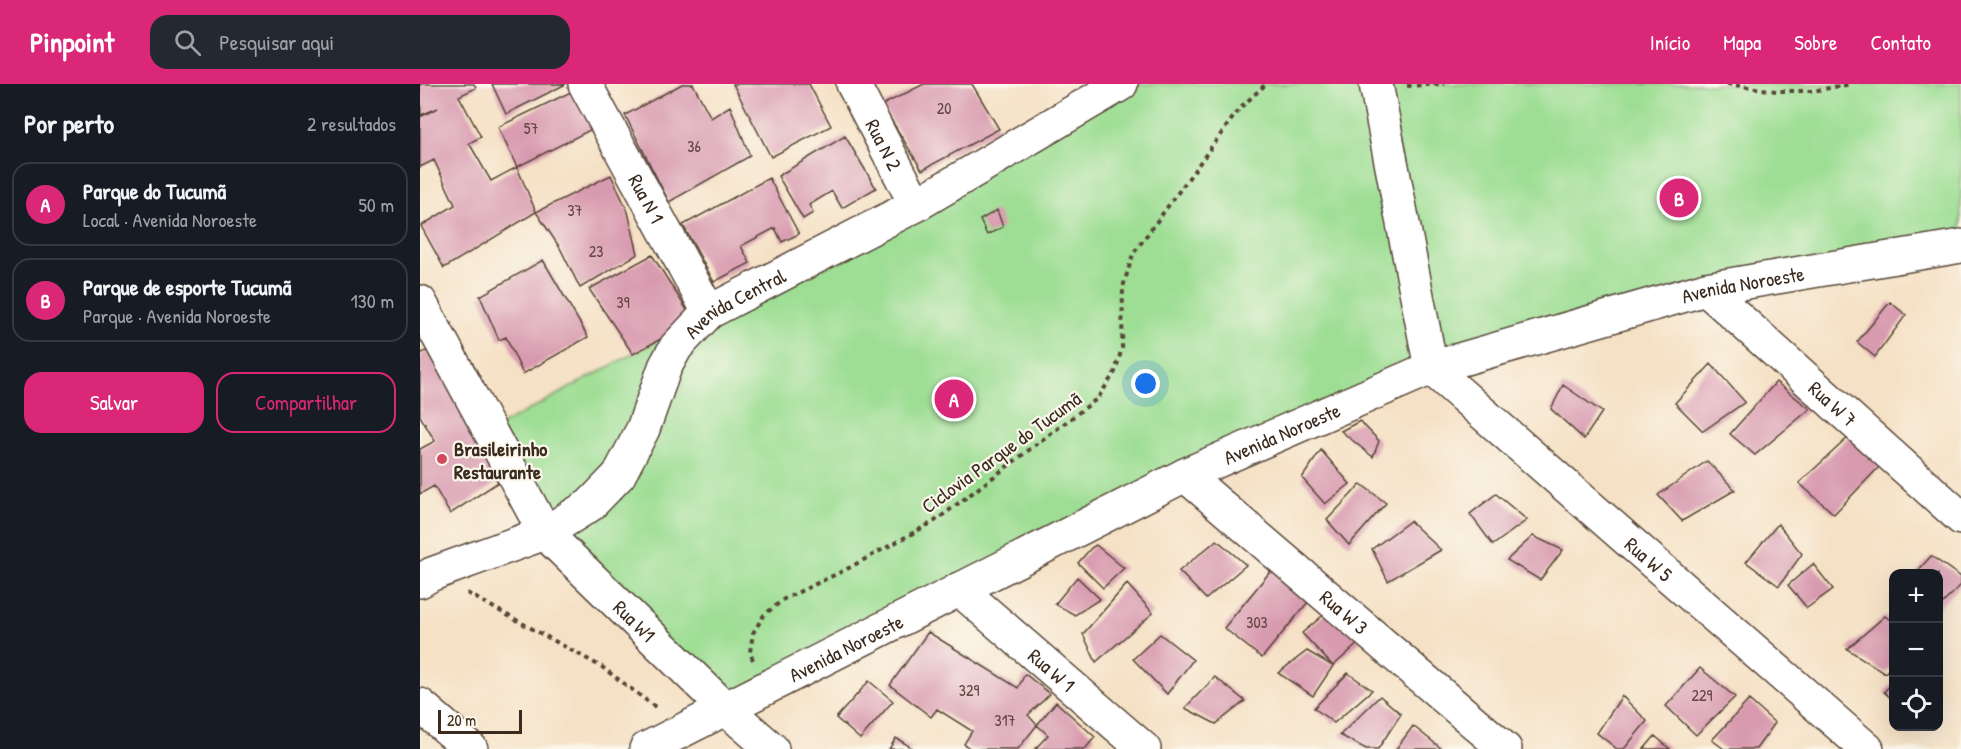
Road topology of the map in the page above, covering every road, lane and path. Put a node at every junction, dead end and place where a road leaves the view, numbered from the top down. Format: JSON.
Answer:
{"nodes":[{"id":1,"x":585,"y":84,"type":"edge"},
{"id":2,"x":853,"y":84,"type":"edge"},
{"id":3,"x":1121,"y":84,"type":"edge"},
{"id":4,"x":1266,"y":84,"type":"edge"},
{"id":5,"x":1444,"y":84,"type":"edge"},
{"id":6,"x":1727,"y":84,"type":"edge"},
{"id":7,"x":1851,"y":84,"type":"edge"},
{"id":8,"x":1388,"y":85,"type":"edge"},
{"id":9,"x":916,"y":205,"type":"junction"},
{"id":10,"x":1961,"y":246,"type":"edge"},
{"id":11,"x":1706,"y":289,"type":"junction"},
{"id":12,"x":420,"y":302,"type":"edge"},
{"id":13,"x":709,"y":312,"type":"junction"},
{"id":14,"x":1431,"y":368,"type":"junction"},
{"id":15,"x":1185,"y":475,"type":"junction"},
{"id":16,"x":1961,"y":518,"type":"edge"},
{"id":17,"x":545,"y":533,"type":"junction"},
{"id":18,"x":426,"y":577,"type":"edge"},
{"id":19,"x":959,"y":589,"type":"junction"},
{"id":20,"x":765,"y":688,"type":"junction"},
{"id":21,"x":420,"y":705,"type":"edge"},
{"id":22,"x":726,"y":709,"type":"junction"},
{"id":23,"x":685,"y":729,"type":"junction"},
{"id":24,"x":471,"y":749,"type":"edge"},
{"id":25,"x":646,"y":749,"type":"edge"},
{"id":26,"x":772,"y":749,"type":"edge"},
{"id":27,"x":1144,"y":749,"type":"edge"},
{"id":28,"x":1505,"y":749,"type":"edge"},
{"id":29,"x":1867,"y":749,"type":"edge"}],
"edges":[{"from":1,"to":13,"type":"street","name":"Rua N 1"},
{"from":2,"to":9,"type":"street","name":"Rua N 2"},
{"from":3,"to":9,"type":"street","name":"Avenida Central"},
{"from":4,"to":20,"type":"path","name":"Ciclovia Parque do Tucumã"},
{"from":5,"to":8,"type":"path"},
{"from":6,"to":7,"type":"path"},
{"from":8,"to":14,"type":"street"},
{"from":9,"to":13,"type":"street","name":"Avenida Central"},
{"from":10,"to":11,"type":"street","name":"Avenida Noroeste"},
{"from":11,"to":14,"type":"street","name":"Avenida Noroeste"},
{"from":11,"to":16,"type":"street","name":"Rua W 7"},
{"from":12,"to":17,"type":"street","name":"Rua W1"},
{"from":13,"to":17,"type":"street","name":"Avenida Central"},
{"from":14,"to":15,"type":"street","name":"Avenida Noroeste"},
{"from":14,"to":29,"type":"street","name":"Rua W 5"},
{"from":15,"to":19,"type":"street","name":"Avenida Noroeste"},
{"from":15,"to":28,"type":"street","name":"Rua W 3"},
{"from":17,"to":18,"type":"street","name":"Avenida Central"},
{"from":17,"to":22,"type":"street","name":"Rua W1"},
{"from":18,"to":23,"type":"path"},
{"from":19,"to":20,"type":"street","name":"Avenida Noroeste"},
{"from":19,"to":27,"type":"street","name":"Rua W 1"},
{"from":20,"to":22,"type":"street","name":"Avenida Noroeste"},
{"from":21,"to":24,"type":"street"},
{"from":22,"to":23,"type":"street","name":"Avenida Noroeste"},
{"from":22,"to":26,"type":"street","name":"Rua W1"},
{"from":23,"to":25,"type":"street","name":"Avenida Noroeste"}]}
